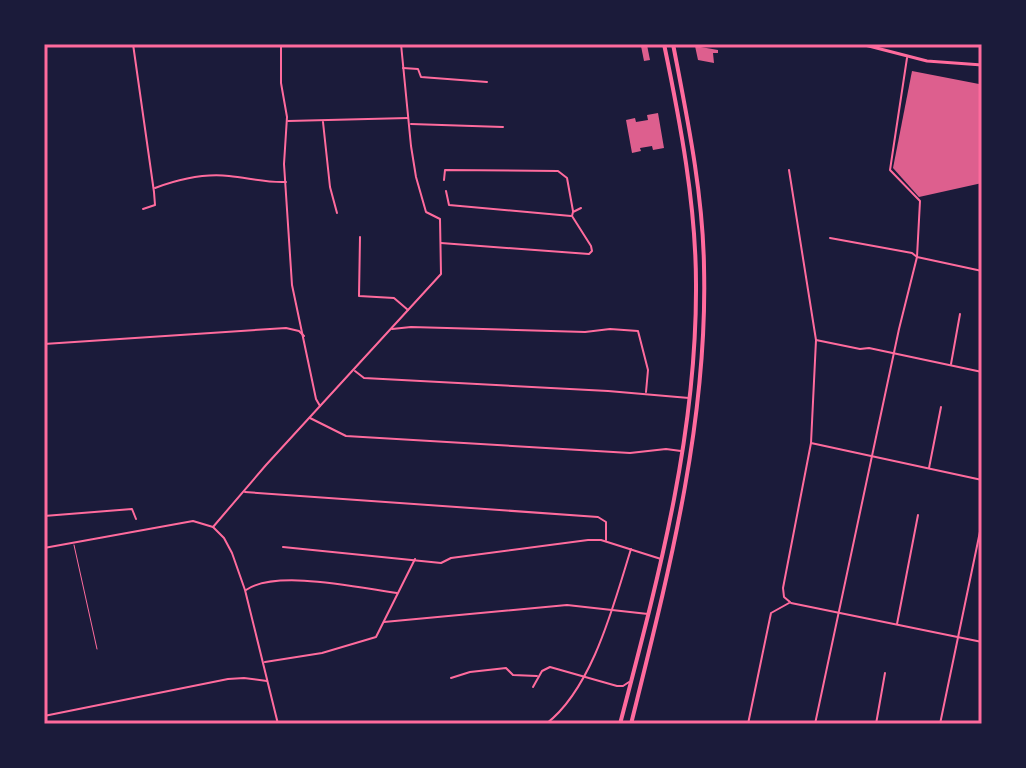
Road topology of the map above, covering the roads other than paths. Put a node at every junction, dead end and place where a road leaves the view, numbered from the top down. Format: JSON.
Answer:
{"nodes":[{"id":1,"x":133,"y":44,"type":"edge"},
{"id":2,"x":281,"y":44,"type":"edge"},
{"id":3,"x":401,"y":44,"type":"edge"},
{"id":4,"x":664,"y":44,"type":"edge"},
{"id":5,"x":674,"y":44,"type":"edge"},
{"id":6,"x":861,"y":44,"type":"edge"},
{"id":7,"x":908,"y":57,"type":"junction"},
{"id":8,"x":981,"y":65,"type":"edge"},
{"id":9,"x":402,"y":67,"type":"junction"},
{"id":10,"x":982,"y":72,"type":"edge"},
{"id":11,"x":487,"y":82,"type":"dead end"},
{"id":12,"x":408,"y":118,"type":"junction"},
{"id":13,"x":286,"y":121,"type":"junction"},
{"id":14,"x":322,"y":121,"type":"junction"},
{"id":15,"x":409,"y":124,"type":"junction"},
{"id":16,"x":503,"y":127,"type":"dead end"},
{"id":17,"x":789,"y":170,"type":"dead end"},
{"id":18,"x":444,"y":180,"type":"dead end"},
{"id":19,"x":286,"y":182,"type":"junction"},
{"id":20,"x":154,"y":188,"type":"junction"},
{"id":21,"x":446,"y":191,"type":"dead end"},
{"id":22,"x":581,"y":208,"type":"dead end"},
{"id":23,"x":143,"y":209,"type":"dead end"},
{"id":24,"x":337,"y":213,"type":"dead end"},
{"id":25,"x":573,"y":214,"type":"junction"},
{"id":26,"x":360,"y":237,"type":"dead end"},
{"id":27,"x":830,"y":238,"type":"dead end"},
{"id":28,"x":441,"y":243,"type":"junction"},
{"id":29,"x":917,"y":257,"type":"junction"},
{"id":30,"x":982,"y":271,"type":"edge"},
{"id":31,"x":408,"y":310,"type":"junction"},
{"id":32,"x":960,"y":314,"type":"dead end"},
{"id":33,"x":391,"y":329,"type":"junction"},
{"id":34,"x":304,"y":337,"type":"junction"},
{"id":35,"x":816,"y":340,"type":"junction"},
{"id":36,"x":44,"y":344,"type":"edge"},
{"id":37,"x":894,"y":353,"type":"junction"},
{"id":38,"x":950,"y":366,"type":"junction"},
{"id":39,"x":354,"y":370,"type":"junction"},
{"id":40,"x":982,"y":372,"type":"edge"},
{"id":41,"x":646,"y":393,"type":"junction"},
{"id":42,"x":689,"y":398,"type":"junction"},
{"id":43,"x":321,"y":407,"type":"junction"},
{"id":44,"x":941,"y":407,"type":"dead end"},
{"id":45,"x":310,"y":418,"type":"junction"},
{"id":46,"x":811,"y":443,"type":"junction"},
{"id":47,"x":682,"y":452,"type":"junction"},
{"id":48,"x":871,"y":456,"type":"junction"},
{"id":49,"x":929,"y":468,"type":"junction"},
{"id":50,"x":982,"y":480,"type":"edge"},
{"id":51,"x":244,"y":492,"type":"junction"},
{"id":52,"x":918,"y":515,"type":"dead end"},
{"id":53,"x":44,"y":516,"type":"edge"},
{"id":54,"x":136,"y":519,"type":"dead end"},
{"id":55,"x":982,"y":522,"type":"edge"},
{"id":56,"x":213,"y":527,"type":"junction"},
{"id":57,"x":73,"y":542,"type":"junction"},
{"id":58,"x":606,"y":542,"type":"junction"},
{"id":59,"x":283,"y":547,"type":"dead end"},
{"id":60,"x":44,"y":548,"type":"edge"},
{"id":61,"x":631,"y":549,"type":"junction"},
{"id":62,"x":415,"y":559,"type":"junction"},
{"id":63,"x":663,"y":559,"type":"junction"},
{"id":64,"x":245,"y":590,"type":"junction"},
{"id":65,"x":398,"y":593,"type":"junction"},
{"id":66,"x":790,"y":602,"type":"junction"},
{"id":67,"x":612,"y":611,"type":"junction"},
{"id":68,"x":838,"y":612,"type":"junction"},
{"id":69,"x":650,"y":615,"type":"junction"},
{"id":70,"x":384,"y":622,"type":"junction"},
{"id":71,"x":896,"y":624,"type":"junction"},
{"id":72,"x":958,"y":637,"type":"junction"},
{"id":73,"x":982,"y":642,"type":"edge"},
{"id":74,"x":97,"y":649,"type":"dead end"},
{"id":75,"x":264,"y":662,"type":"junction"},
{"id":76,"x":885,"y":673,"type":"dead end"},
{"id":77,"x":539,"y":676,"type":"junction"},
{"id":78,"x":583,"y":676,"type":"junction"},
{"id":79,"x":451,"y":678,"type":"dead end"},
{"id":80,"x":632,"y":679,"type":"junction"},
{"id":81,"x":268,"y":682,"type":"junction"},
{"id":82,"x":533,"y":687,"type":"dead end"},
{"id":83,"x":44,"y":716,"type":"edge"},
{"id":84,"x":278,"y":724,"type":"edge"},
{"id":85,"x":546,"y":724,"type":"edge"},
{"id":86,"x":620,"y":724,"type":"edge"},
{"id":87,"x":631,"y":724,"type":"edge"},
{"id":88,"x":748,"y":724,"type":"edge"},
{"id":89,"x":815,"y":724,"type":"edge"},
{"id":90,"x":876,"y":724,"type":"edge"},
{"id":91,"x":940,"y":724,"type":"edge"}],
"edges":[{"from":1,"to":20,"type":"street"},
{"from":2,"to":13,"type":"street"},
{"from":3,"to":9,"type":"street"},
{"from":4,"to":42,"type":"highway"},
{"from":5,"to":87,"type":"highway"},
{"from":6,"to":7,"type":"main road"},
{"from":7,"to":8,"type":"main road"},
{"from":7,"to":29,"type":"street"},
{"from":8,"to":10,"type":"street"},
{"from":9,"to":11,"type":"street"},
{"from":9,"to":12,"type":"street"},
{"from":12,"to":14,"type":"street"},
{"from":12,"to":15,"type":"street"},
{"from":13,"to":14,"type":"street"},
{"from":13,"to":19,"type":"street"},
{"from":14,"to":24,"type":"street"},
{"from":15,"to":16,"type":"street"},
{"from":15,"to":28,"type":"street"},
{"from":17,"to":35,"type":"street"},
{"from":18,"to":25,"type":"street"},
{"from":19,"to":20,"type":"street"},
{"from":19,"to":34,"type":"street"},
{"from":20,"to":23,"type":"street"},
{"from":21,"to":25,"type":"street"},
{"from":22,"to":25,"type":"street"},
{"from":25,"to":28,"type":"street"},
{"from":26,"to":31,"type":"street"},
{"from":27,"to":29,"type":"street"},
{"from":28,"to":31,"type":"street"},
{"from":29,"to":30,"type":"street"},
{"from":29,"to":37,"type":"street"},
{"from":31,"to":33,"type":"street"},
{"from":32,"to":38,"type":"street"},
{"from":33,"to":39,"type":"street"},
{"from":33,"to":41,"type":"street"},
{"from":34,"to":36,"type":"street"},
{"from":34,"to":43,"type":"street"},
{"from":35,"to":37,"type":"street"},
{"from":35,"to":46,"type":"street"},
{"from":37,"to":38,"type":"street"},
{"from":37,"to":48,"type":"street"},
{"from":38,"to":40,"type":"street"},
{"from":39,"to":41,"type":"street"},
{"from":39,"to":43,"type":"street"},
{"from":41,"to":42,"type":"street"},
{"from":42,"to":47,"type":"highway"},
{"from":43,"to":45,"type":"street"},
{"from":44,"to":49,"type":"street"},
{"from":45,"to":47,"type":"street"},
{"from":45,"to":51,"type":"street"},
{"from":46,"to":48,"type":"street"},
{"from":46,"to":66,"type":"street"},
{"from":47,"to":63,"type":"highway"},
{"from":48,"to":49,"type":"street"},
{"from":48,"to":68,"type":"street"},
{"from":49,"to":50,"type":"street"},
{"from":51,"to":56,"type":"street"},
{"from":51,"to":58,"type":"street"},
{"from":52,"to":71,"type":"street"},
{"from":53,"to":54,"type":"street"},
{"from":55,"to":72,"type":"street"},
{"from":56,"to":57,"type":"street"},
{"from":56,"to":64,"type":"street"},
{"from":57,"to":60,"type":"street"},
{"from":57,"to":74,"type":"lane"},
{"from":58,"to":61,"type":"street"},
{"from":58,"to":62,"type":"street"},
{"from":59,"to":62,"type":"street"},
{"from":61,"to":63,"type":"street"},
{"from":61,"to":67,"type":"street"},
{"from":62,"to":65,"type":"street"},
{"from":63,"to":69,"type":"highway"},
{"from":64,"to":65,"type":"street"},
{"from":64,"to":75,"type":"street"},
{"from":65,"to":70,"type":"street"},
{"from":66,"to":68,"type":"street"},
{"from":66,"to":88,"type":"street"},
{"from":67,"to":69,"type":"street"},
{"from":67,"to":70,"type":"street"},
{"from":67,"to":78,"type":"street"},
{"from":68,"to":71,"type":"street"},
{"from":68,"to":89,"type":"street"},
{"from":69,"to":80,"type":"highway"},
{"from":70,"to":75,"type":"street"},
{"from":71,"to":72,"type":"street"},
{"from":72,"to":73,"type":"street"},
{"from":72,"to":91,"type":"street"},
{"from":75,"to":81,"type":"street"},
{"from":76,"to":90,"type":"street"},
{"from":77,"to":78,"type":"street"},
{"from":77,"to":79,"type":"street"},
{"from":77,"to":82,"type":"street"},
{"from":78,"to":80,"type":"street"},
{"from":78,"to":85,"type":"street"},
{"from":80,"to":86,"type":"highway"},
{"from":81,"to":83,"type":"street"},
{"from":81,"to":84,"type":"street"}]}
